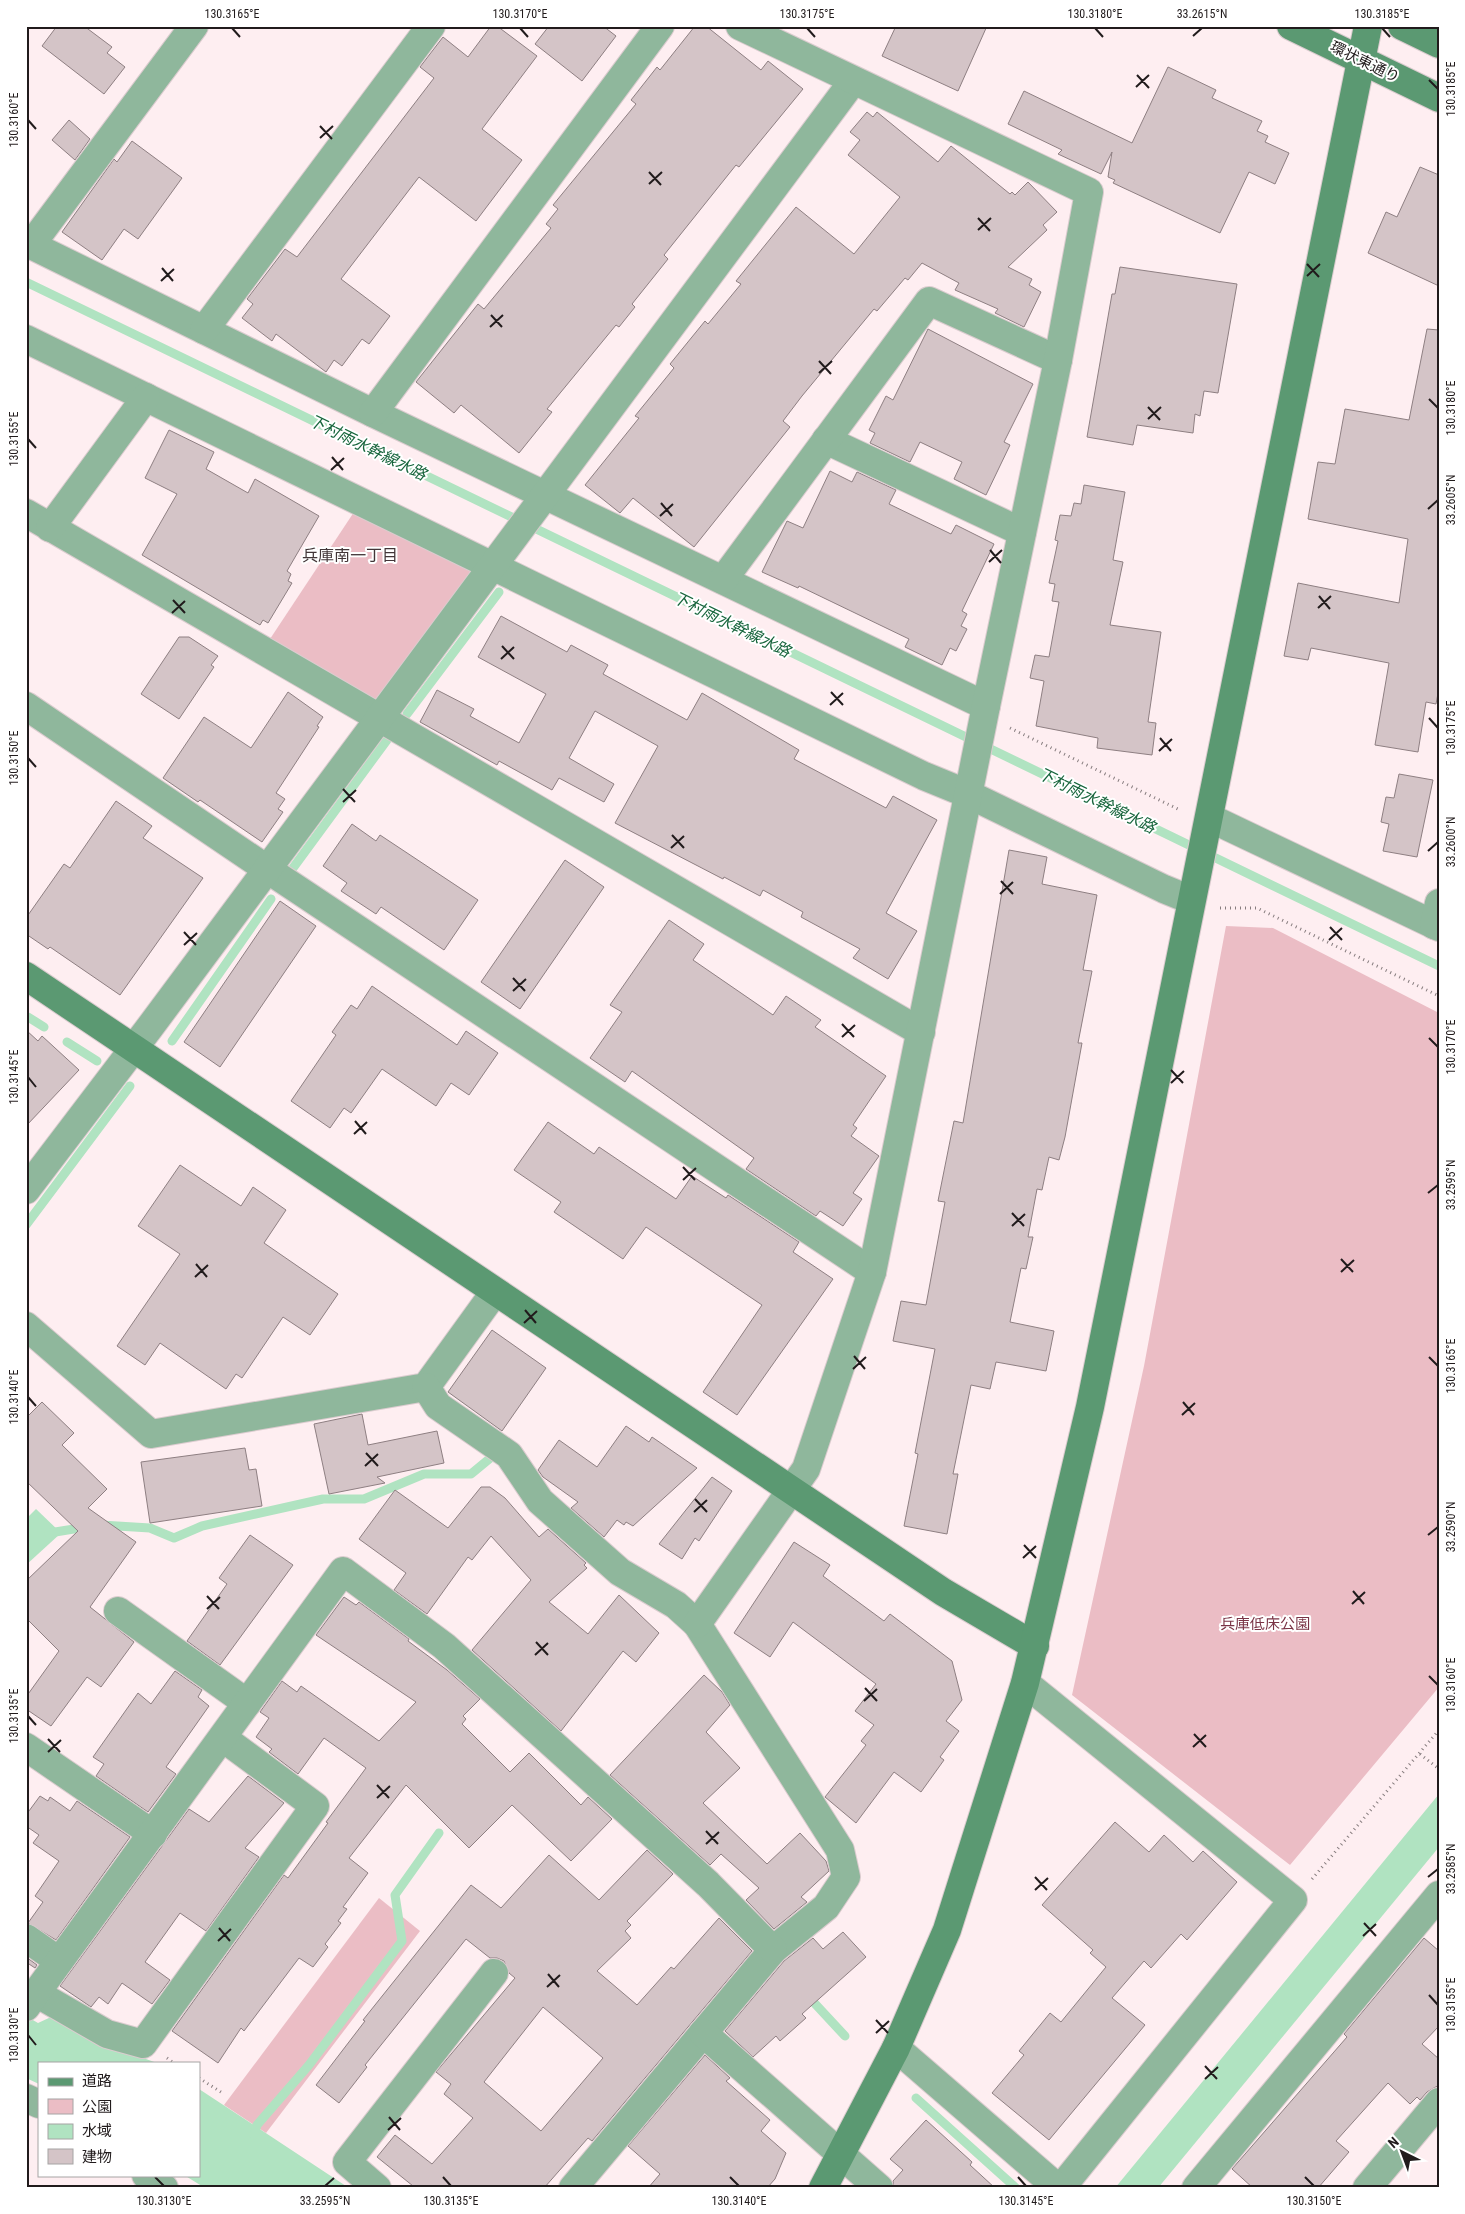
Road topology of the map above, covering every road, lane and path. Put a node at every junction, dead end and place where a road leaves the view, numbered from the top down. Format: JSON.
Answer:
{"nodes":[{"id":1,"x":194,"y":26,"type":"edge"},
{"id":2,"x":431,"y":26,"type":"edge"},
{"id":3,"x":660,"y":26,"type":"edge"},
{"id":4,"x":740,"y":26,"type":"edge"},
{"id":5,"x":1291,"y":26,"type":"edge"},
{"id":6,"x":1368,"y":26,"type":"edge"},
{"id":7,"x":1402,"y":26,"type":"edge"},
{"id":8,"x":1439,"y":44,"type":"edge"},
{"id":9,"x":1362,"y":60,"type":"junction"},
{"id":10,"x":853,"y":82,"type":"junction"},
{"id":11,"x":1439,"y":98,"type":"edge"},
{"id":12,"x":204,"y":330,"type":"junction"},
{"id":13,"x":26,"y":339,"type":"edge"},
{"id":14,"x":1058,"y":360,"type":"junction"},
{"id":15,"x":146,"y":397,"type":"junction"},
{"id":16,"x":373,"y":413,"type":"junction"},
{"id":17,"x":826,"y":440,"type":"junction"},
{"id":18,"x":541,"y":501,"type":"junction"},
{"id":19,"x":26,"y":513,"type":"edge"},
{"id":20,"x":50,"y":528,"type":"junction"},
{"id":21,"x":1022,"y":532,"type":"junction"},
{"id":22,"x":499,"y":557,"type":"junction"},
{"id":23,"x":723,"y":580,"type":"junction"},
{"id":24,"x":26,"y":706,"type":"edge"},
{"id":25,"x":985,"y":710,"type":"junction"},
{"id":26,"x":379,"y":720,"type":"junction"},
{"id":27,"x":970,"y":783,"type":"junction"},
{"id":28,"x":1181,"y":810,"type":"dead end"},
{"id":29,"x":1208,"y":823,"type":"junction"},
{"id":30,"x":267,"y":869,"type":"junction"},
{"id":31,"x":1194,"y":888,"type":"junction"},
{"id":32,"x":1219,"y":908,"type":"dead end"},
{"id":33,"x":1437,"y":919,"type":"edge"},
{"id":34,"x":26,"y":976,"type":"edge"},
{"id":35,"x":1439,"y":996,"type":"edge"},
{"id":36,"x":921,"y":1032,"type":"junction"},
{"id":37,"x":134,"y":1049,"type":"junction"},
{"id":38,"x":26,"y":1190,"type":"edge"},
{"id":39,"x":872,"y":1272,"type":"junction"},
{"id":40,"x":494,"y":1293,"type":"junction"},
{"id":41,"x":26,"y":1326,"type":"edge"},
{"id":42,"x":426,"y":1388,"type":"junction"},
{"id":43,"x":790,"y":1491,"type":"junction"},
{"id":44,"x":118,"y":1611,"type":"dead end"},
{"id":45,"x":697,"y":1624,"type":"junction"},
{"id":46,"x":1034,"y":1646,"type":"junction"},
{"id":47,"x":1025,"y":1683,"type":"junction"},
{"id":48,"x":247,"y":1703,"type":"junction"},
{"id":49,"x":1439,"y":1730,"type":"edge"},
{"id":50,"x":223,"y":1738,"type":"junction"},
{"id":51,"x":26,"y":1747,"type":"edge"},
{"id":52,"x":1420,"y":1754,"type":"junction"},
{"id":53,"x":1439,"y":1769,"type":"edge"},
{"id":54,"x":153,"y":1834,"type":"junction"},
{"id":55,"x":1439,"y":1895,"type":"edge"},
{"id":56,"x":1293,"y":1900,"type":"junction"},
{"id":57,"x":26,"y":1938,"type":"edge"},
{"id":58,"x":773,"y":1950,"type":"junction"},
{"id":59,"x":59,"y":1961,"type":"junction"},
{"id":60,"x":494,"y":1973,"type":"dead end"},
{"id":61,"x":30,"y":2001,"type":"edge"},
{"id":62,"x":703,"y":2033,"type":"junction"},
{"id":63,"x":896,"y":2048,"type":"junction"},
{"id":64,"x":200,"y":2079,"type":"edge"},
{"id":65,"x":224,"y":2094,"type":"dead end"},
{"id":66,"x":26,"y":2098,"type":"edge"},
{"id":67,"x":1439,"y":2102,"type":"edge"},
{"id":68,"x":38,"y":2104,"type":"edge"},
{"id":69,"x":842,"y":2153,"type":"junction"},
{"id":70,"x":147,"y":2176,"type":"edge"},
{"id":71,"x":587,"y":2183,"type":"edge"},
{"id":72,"x":164,"y":2188,"type":"edge"},
{"id":73,"x":378,"y":2188,"type":"edge"},
{"id":74,"x":823,"y":2188,"type":"edge"},
{"id":75,"x":879,"y":2188,"type":"edge"},
{"id":76,"x":1059,"y":2188,"type":"edge"},
{"id":77,"x":1196,"y":2188,"type":"edge"},
{"id":78,"x":1367,"y":2188,"type":"edge"}],
"edges":[{"from":1,"to":12,"type":"street"},
{"from":2,"to":12,"type":"street"},
{"from":3,"to":16,"type":"street"},
{"from":4,"to":10,"type":"street"},
{"from":5,"to":9,"type":"street","name":"環状東通り"},
{"from":6,"to":9,"type":"street"},
{"from":7,"to":8,"type":"street"},
{"from":9,"to":11,"type":"street","name":"環状東通り"},
{"from":9,"to":29,"type":"street"},
{"from":10,"to":14,"type":"street"},
{"from":10,"to":18,"type":"street"},
{"from":12,"to":16,"type":"street"},
{"from":13,"to":15,"type":"street"},
{"from":14,"to":17,"type":"street"},
{"from":14,"to":21,"type":"street"},
{"from":15,"to":20,"type":"street"},
{"from":15,"to":22,"type":"street"},
{"from":16,"to":18,"type":"street"},
{"from":17,"to":21,"type":"street"},
{"from":17,"to":23,"type":"street"},
{"from":18,"to":22,"type":"street"},
{"from":18,"to":23,"type":"street"},
{"from":19,"to":20,"type":"street"},
{"from":20,"to":26,"type":"street"},
{"from":21,"to":25,"type":"street"},
{"from":22,"to":26,"type":"street"},
{"from":22,"to":27,"type":"street"},
{"from":23,"to":25,"type":"street"},
{"from":24,"to":30,"type":"street"},
{"from":25,"to":27,"type":"street"},
{"from":25,"to":28,"type":"path"},
{"from":26,"to":30,"type":"street"},
{"from":26,"to":36,"type":"street"},
{"from":27,"to":31,"type":"street"},
{"from":27,"to":36,"type":"street"},
{"from":29,"to":31,"type":"street"},
{"from":29,"to":33,"type":"street"},
{"from":30,"to":37,"type":"street"},
{"from":30,"to":39,"type":"street"},
{"from":31,"to":46,"type":"street"},
{"from":32,"to":35,"type":"path"},
{"from":34,"to":37,"type":"street"},
{"from":36,"to":39,"type":"street"},
{"from":37,"to":38,"type":"street"},
{"from":37,"to":40,"type":"street"},
{"from":39,"to":43,"type":"street"},
{"from":40,"to":42,"type":"street"},
{"from":40,"to":43,"type":"street"},
{"from":41,"to":42,"type":"street"},
{"from":42,"to":45,"type":"street"},
{"from":43,"to":45,"type":"street"},
{"from":43,"to":46,"type":"street"},
{"from":44,"to":48,"type":"street"},
{"from":45,"to":58,"type":"street"},
{"from":46,"to":47,"type":"street"},
{"from":47,"to":56,"type":"street"},
{"from":47,"to":63,"type":"street"},
{"from":48,"to":50,"type":"street"},
{"from":48,"to":58,"type":"street"},
{"from":49,"to":52,"type":"path"},
{"from":50,"to":54,"type":"street"},
{"from":50,"to":61,"type":"street"},
{"from":51,"to":54,"type":"street"},
{"from":52,"to":53,"type":"path"},
{"from":52,"to":56,"type":"path"},
{"from":54,"to":59,"type":"street"},
{"from":55,"to":77,"type":"street"},
{"from":56,"to":76,"type":"street"},
{"from":57,"to":59,"type":"street"},
{"from":58,"to":62,"type":"street"},
{"from":59,"to":61,"type":"street"},
{"from":60,"to":73,"type":"street"},
{"from":62,"to":69,"type":"street"},
{"from":62,"to":71,"type":"street"},
{"from":63,"to":69,"type":"street"},
{"from":63,"to":76,"type":"street"},
{"from":64,"to":65,"type":"path"},
{"from":66,"to":68,"type":"street"},
{"from":67,"to":78,"type":"street"},
{"from":69,"to":74,"type":"street"},
{"from":69,"to":75,"type":"street"},
{"from":70,"to":72,"type":"street"}]}
